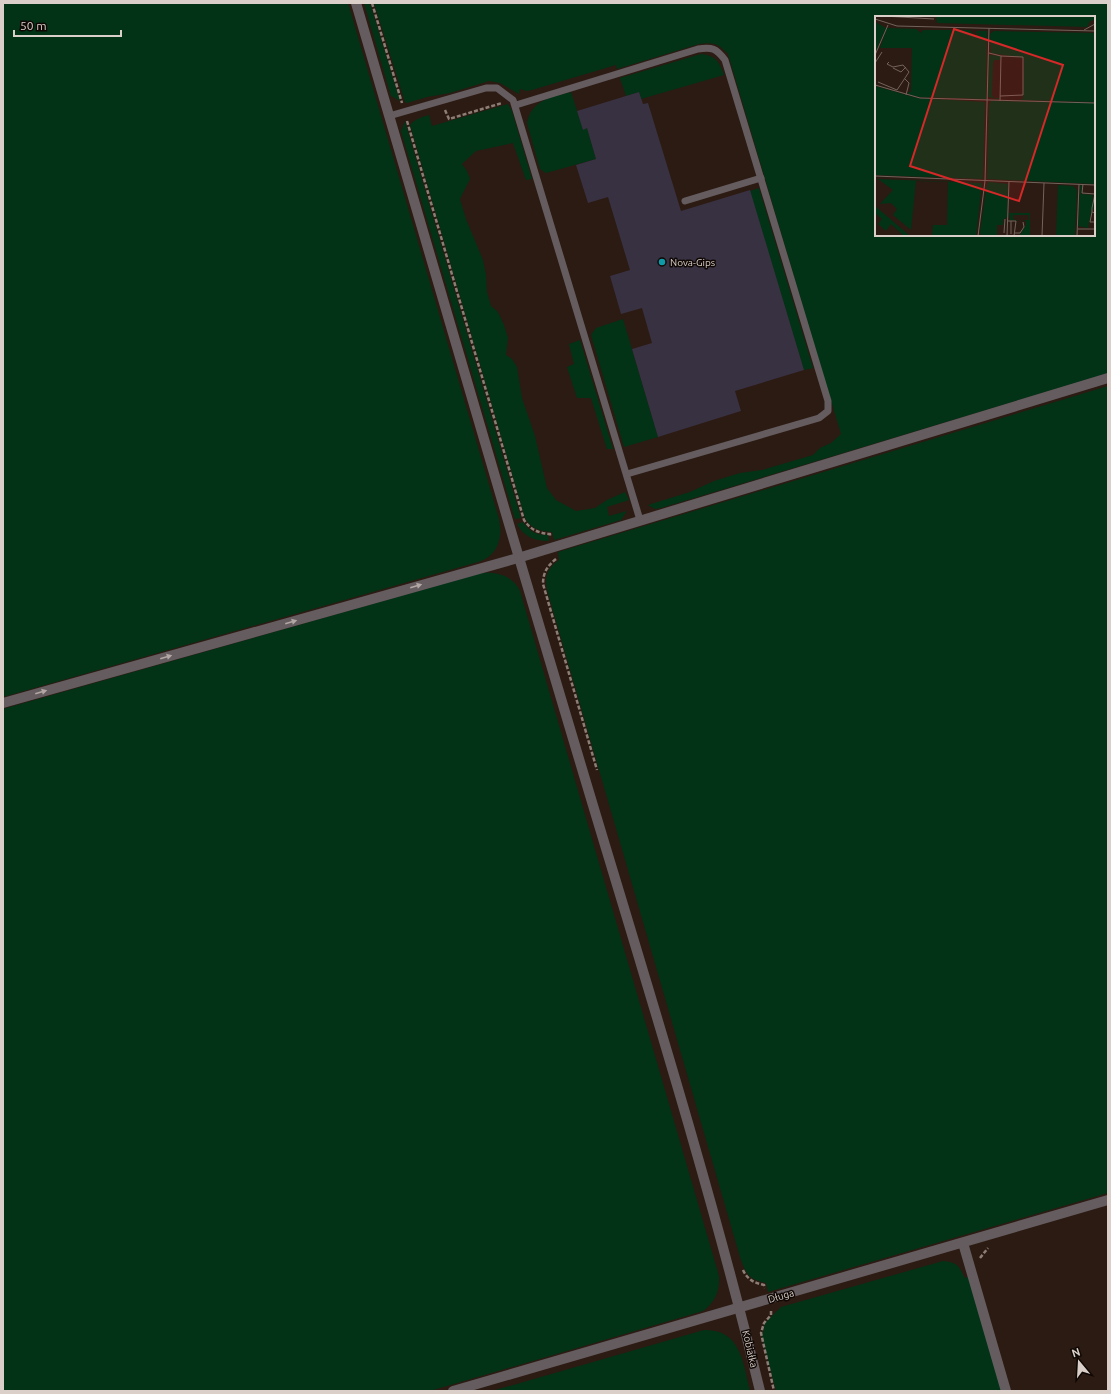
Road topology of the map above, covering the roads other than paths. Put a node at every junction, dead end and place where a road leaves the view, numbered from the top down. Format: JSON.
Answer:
{"nodes":[{"id":1,"x":356,"y":3,"type":"edge"},
{"id":2,"x":515,"y":102,"type":"junction"},
{"id":3,"x":389,"y":116,"type":"junction"},
{"id":4,"x":760,"y":178,"type":"junction"},
{"id":5,"x":685,"y":201,"type":"dead end"},
{"id":6,"x":1108,"y":378,"type":"edge"},
{"id":7,"x":627,"y":474,"type":"junction"},
{"id":8,"x":640,"y":520,"type":"junction"},
{"id":9,"x":518,"y":558,"type":"junction"},
{"id":10,"x":3,"y":703,"type":"edge"},
{"id":11,"x":1108,"y":1200,"type":"edge"},
{"id":12,"x":963,"y":1243,"type":"junction"},
{"id":13,"x":740,"y":1308,"type":"junction"},
{"id":14,"x":453,"y":1391,"type":"edge"},
{"id":15,"x":760,"y":1391,"type":"edge"},
{"id":16,"x":1006,"y":1391,"type":"edge"}],
"edges":[{"from":1,"to":3,"type":"street","name":"Kobiałka"},
{"from":2,"to":3,"type":"lane"},
{"from":2,"to":4,"type":"lane"},
{"from":2,"to":7,"type":"lane"},
{"from":3,"to":9,"type":"street","name":"Kobiałka"},
{"from":4,"to":5,"type":"lane"},
{"from":4,"to":7,"type":"lane"},
{"from":6,"to":8,"type":"street"},
{"from":7,"to":8,"type":"lane"},
{"from":8,"to":9,"type":"street"},
{"from":10,"to":9,"type":"street","one_way":true},
{"from":9,"to":13,"type":"street","name":"Kobiałka"},
{"from":11,"to":12,"type":"street","name":"Długa"},
{"from":12,"to":13,"type":"street","name":"Długa"},
{"from":12,"to":16,"type":"street"},
{"from":13,"to":14,"type":"street","name":"Długa"},
{"from":13,"to":15,"type":"street","name":"Kobiałka"}]}
